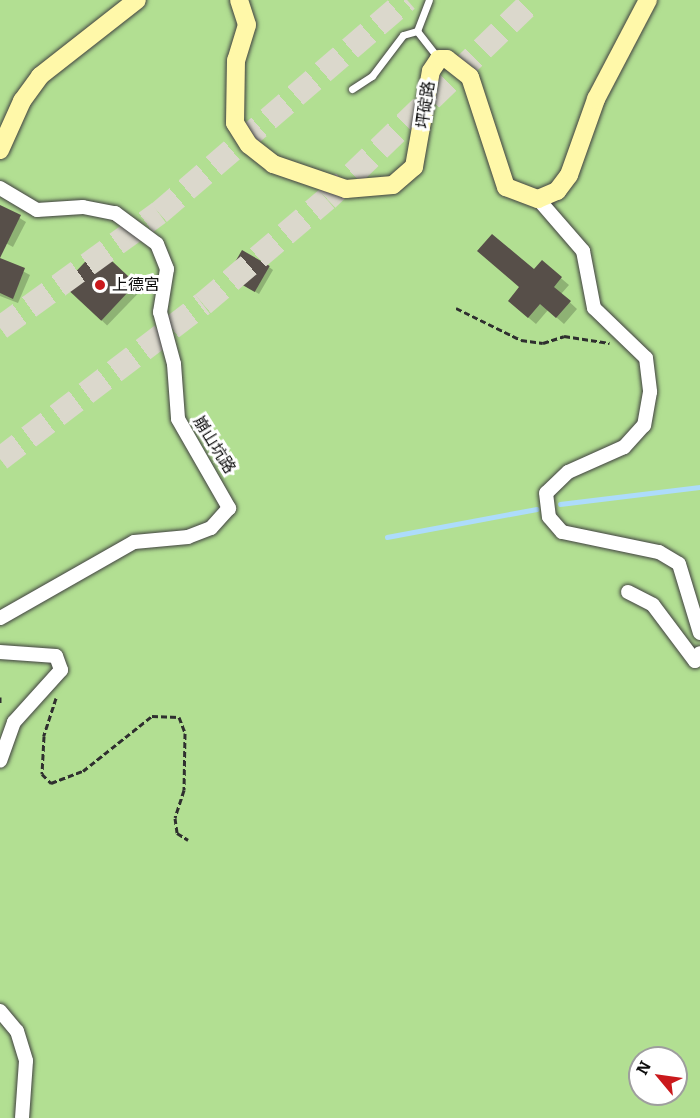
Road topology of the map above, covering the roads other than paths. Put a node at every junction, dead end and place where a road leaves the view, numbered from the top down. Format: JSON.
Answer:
{"nodes":[{"id":1,"x":138,"y":0,"type":"edge"},
{"id":2,"x":239,"y":0,"type":"edge"},
{"id":3,"x":429,"y":0,"type":"edge"},
{"id":4,"x":639,"y":0,"type":"edge"},
{"id":5,"x":648,"y":0,"type":"edge"},
{"id":6,"x":638,"y":19,"type":"junction"},
{"id":7,"x":417,"y":31,"type":"junction"},
{"id":8,"x":439,"y":59,"type":"junction"},
{"id":9,"x":352,"y":89,"type":"dead end"},
{"id":10,"x":0,"y":150,"type":"edge"},
{"id":11,"x":0,"y":188,"type":"edge"},
{"id":12,"x":538,"y":199,"type":"junction"},
{"id":13,"x":628,"y":592,"type":"dead end"},
{"id":14,"x":0,"y":618,"type":"edge"},
{"id":15,"x":700,"y":633,"type":"edge"},
{"id":16,"x":0,"y":652,"type":"edge"},
{"id":17,"x":700,"y":653,"type":"edge"},
{"id":18,"x":0,"y":761,"type":"edge"},
{"id":19,"x":0,"y":1011,"type":"edge"},
{"id":20,"x":22,"y":1118,"type":"edge"}],
"edges":[{"from":1,"to":10,"type":"main road"},
{"from":2,"to":8,"type":"main road","name":"坪碇路"},
{"from":3,"to":7,"type":"lane"},
{"from":4,"to":6,"type":"street"},
{"from":5,"to":6,"type":"main road"},
{"from":6,"to":12,"type":"main road"},
{"from":7,"to":8,"type":"lane"},
{"from":7,"to":9,"type":"lane"},
{"from":8,"to":12,"type":"main road","name":"坪碇路"},
{"from":11,"to":14,"type":"street","name":"崩山坑路"},
{"from":12,"to":15,"type":"street"},
{"from":13,"to":17,"type":"street"},
{"from":16,"to":18,"type":"street"},
{"from":19,"to":20,"type":"street"}]}
